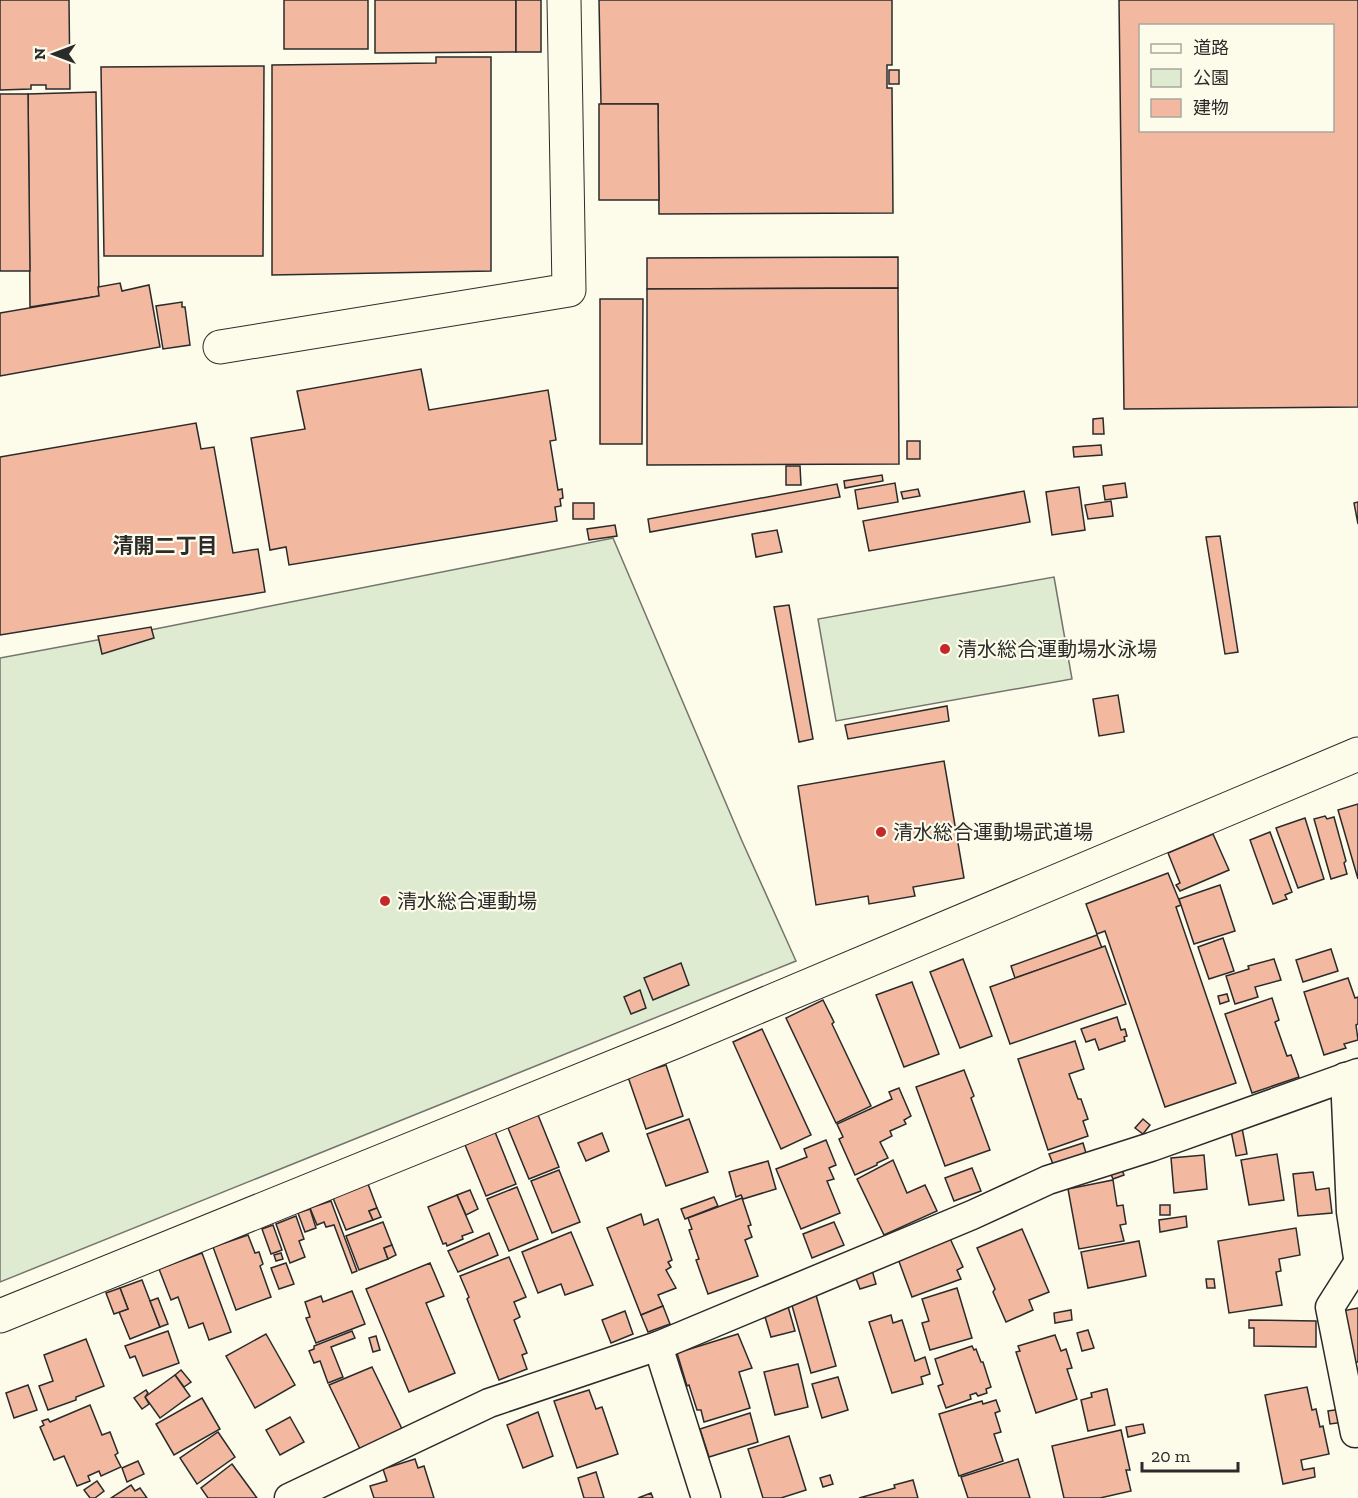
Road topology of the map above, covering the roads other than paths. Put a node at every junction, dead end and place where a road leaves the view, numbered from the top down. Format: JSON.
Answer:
{"nodes":[{"id":1,"x":564,"y":0,"type":"edge"},
{"id":2,"x":220,"y":347,"type":"dead end"},
{"id":3,"x":1358,"y":754,"type":"edge"},
{"id":4,"x":1352,"y":1075,"type":"edge"},
{"id":5,"x":1358,"y":1258,"type":"edge"},
{"id":6,"x":1358,"y":1263,"type":"edge"},
{"id":7,"x":0,"y":1316,"type":"edge"},
{"id":8,"x":658,"y":1346,"type":"junction"},
{"id":9,"x":1355,"y":1434,"type":"dead end"},
{"id":10,"x":289,"y":1498,"type":"edge"},
{"id":11,"x":706,"y":1498,"type":"edge"}],
"edges":[{"from":1,"to":2,"type":"street"},
{"from":3,"to":7,"type":"street"},
{"from":4,"to":5,"type":"street"},
{"from":4,"to":8,"type":"street"},
{"from":6,"to":9,"type":"street"},
{"from":8,"to":10,"type":"street"},
{"from":8,"to":11,"type":"street"}]}
